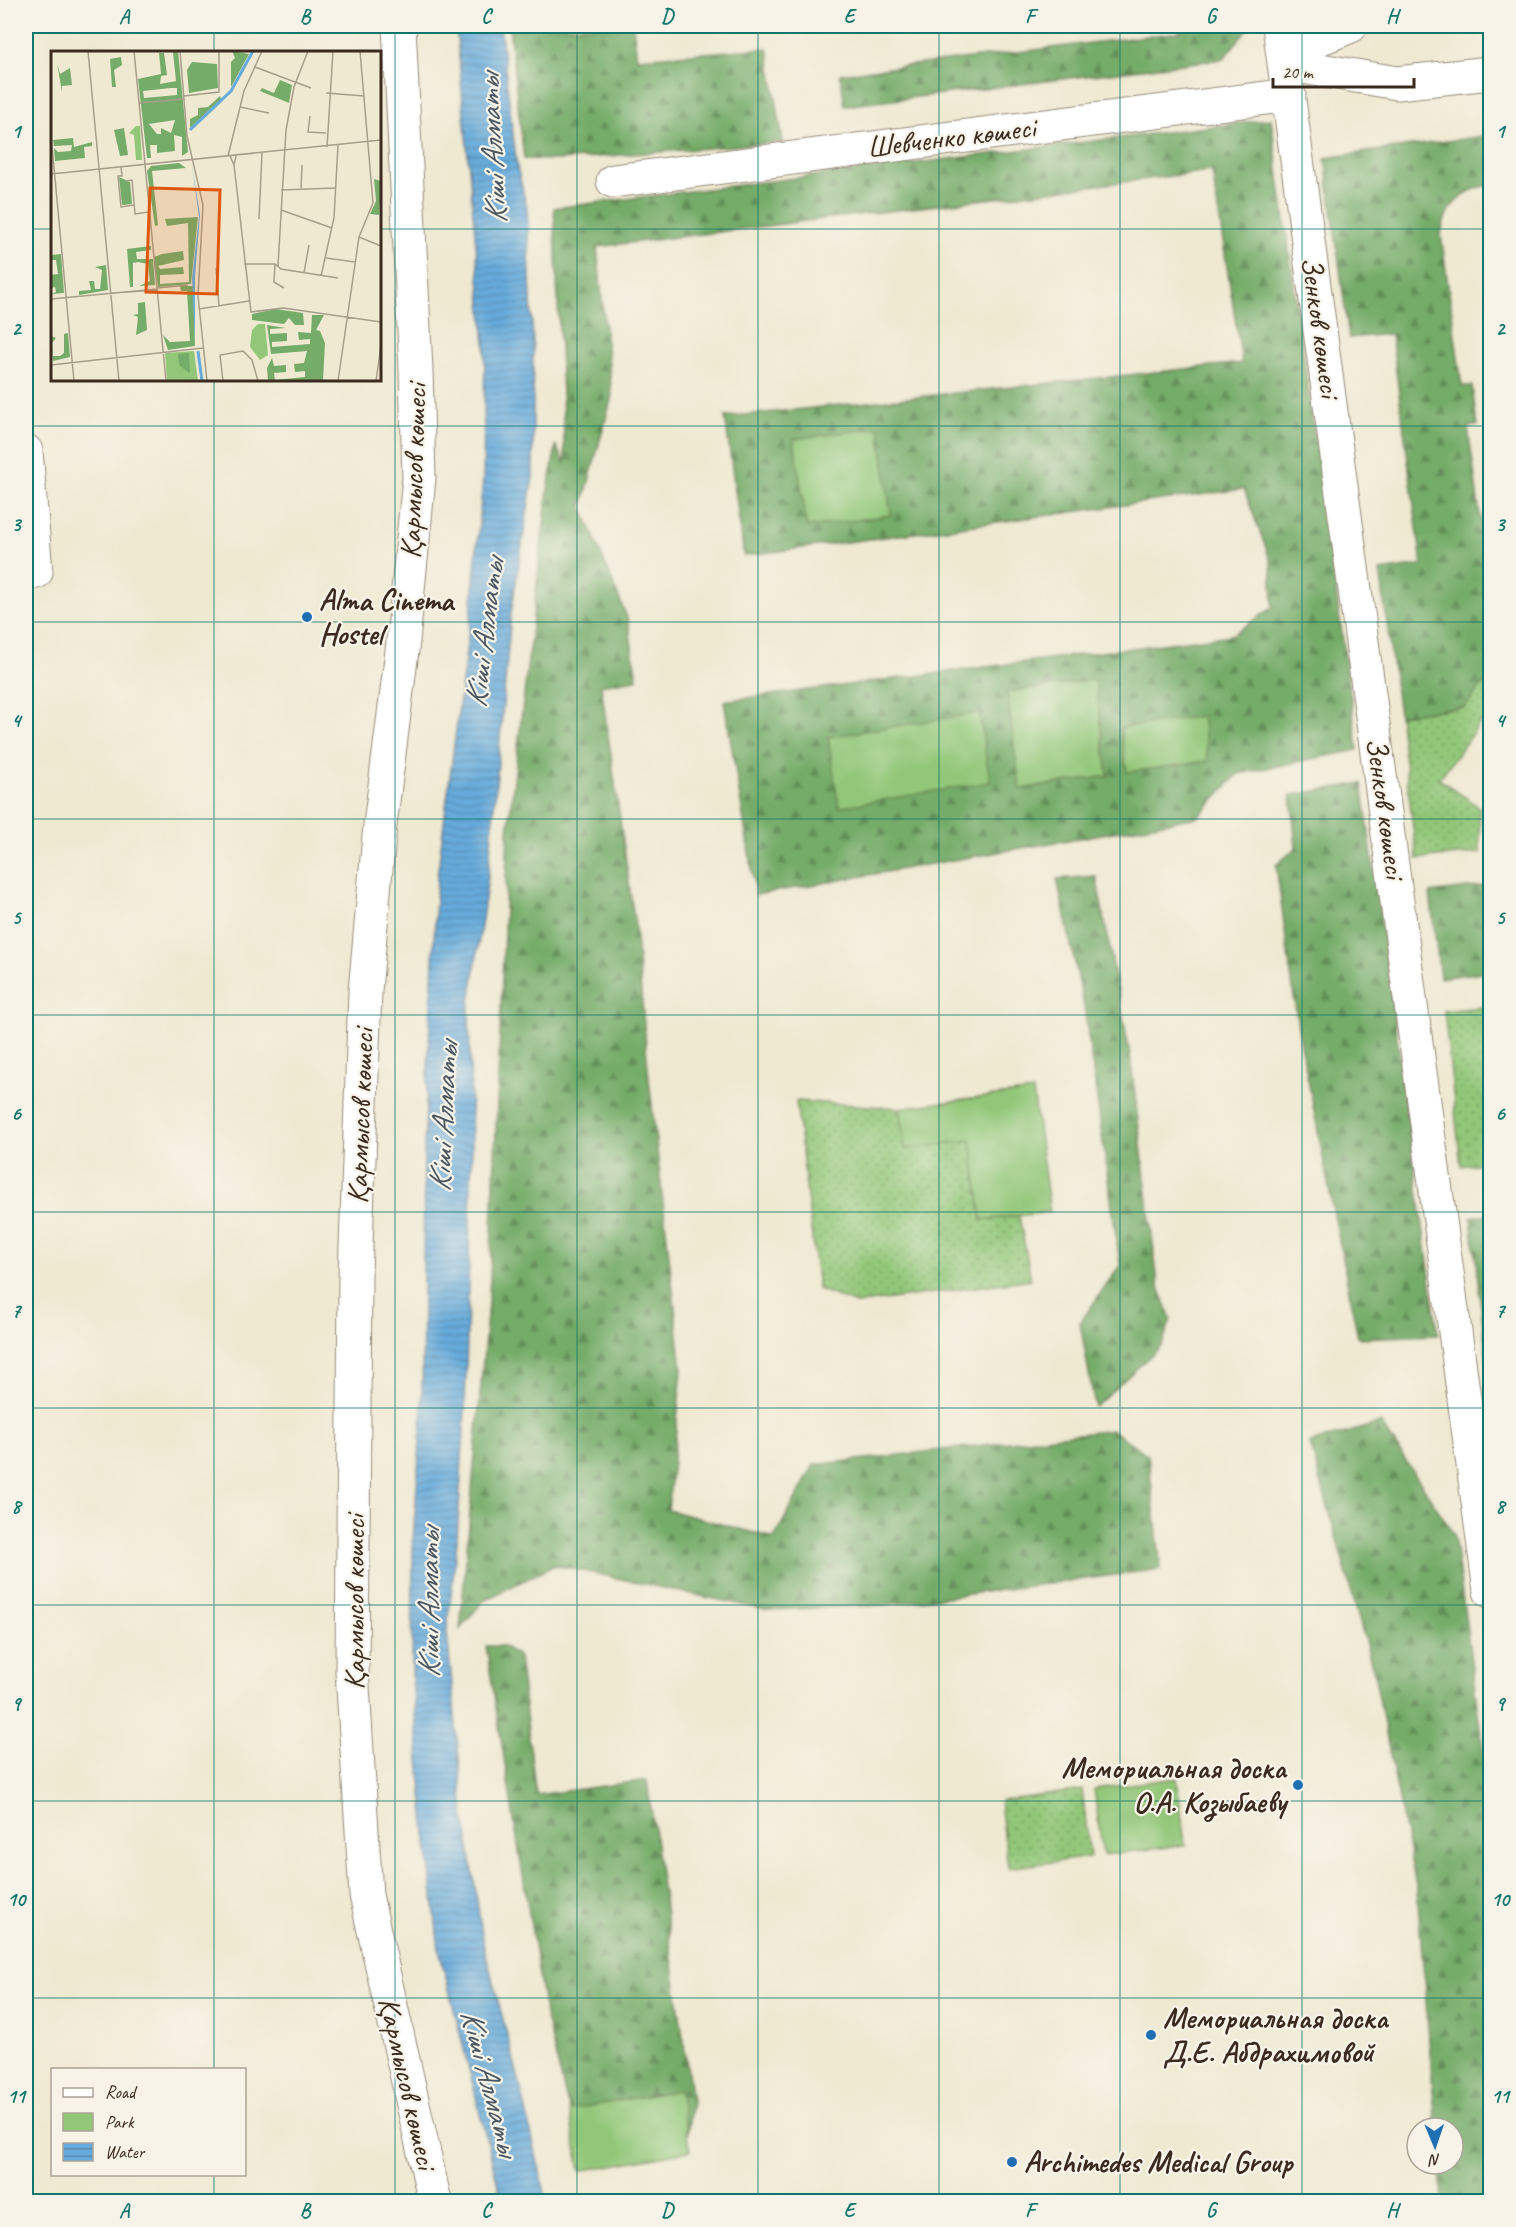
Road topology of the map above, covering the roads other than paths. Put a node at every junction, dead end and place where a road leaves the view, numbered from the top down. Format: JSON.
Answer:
{"nodes":[{"id":1,"x":399,"y":26,"type":"edge"},
{"id":2,"x":1351,"y":26,"type":"edge"},
{"id":3,"x":1284,"y":60,"type":"edge"},
{"id":4,"x":1491,"y":73,"type":"edge"},
{"id":5,"x":613,"y":181,"type":"dead end"},
{"id":6,"x":26,"y":451,"type":"edge"},
{"id":7,"x":36,"y":572,"type":"dead end"},
{"id":8,"x":1491,"y":1591,"type":"edge"},
{"id":9,"x":435,"y":2202,"type":"edge"}],
"edges":[{"from":1,"to":9,"type":"street","name":"Қармысов көшесі"},
{"from":2,"to":3,"type":"street","name":"Шевченко көшесі"},
{"from":3,"to":4,"type":"street","name":"Шевченко көшесі"},
{"from":3,"to":5,"type":"street","name":"Шевченко көшесі"},
{"from":3,"to":8,"type":"street","name":"Зенков көшесі"},
{"from":6,"to":7,"type":"street"}]}
